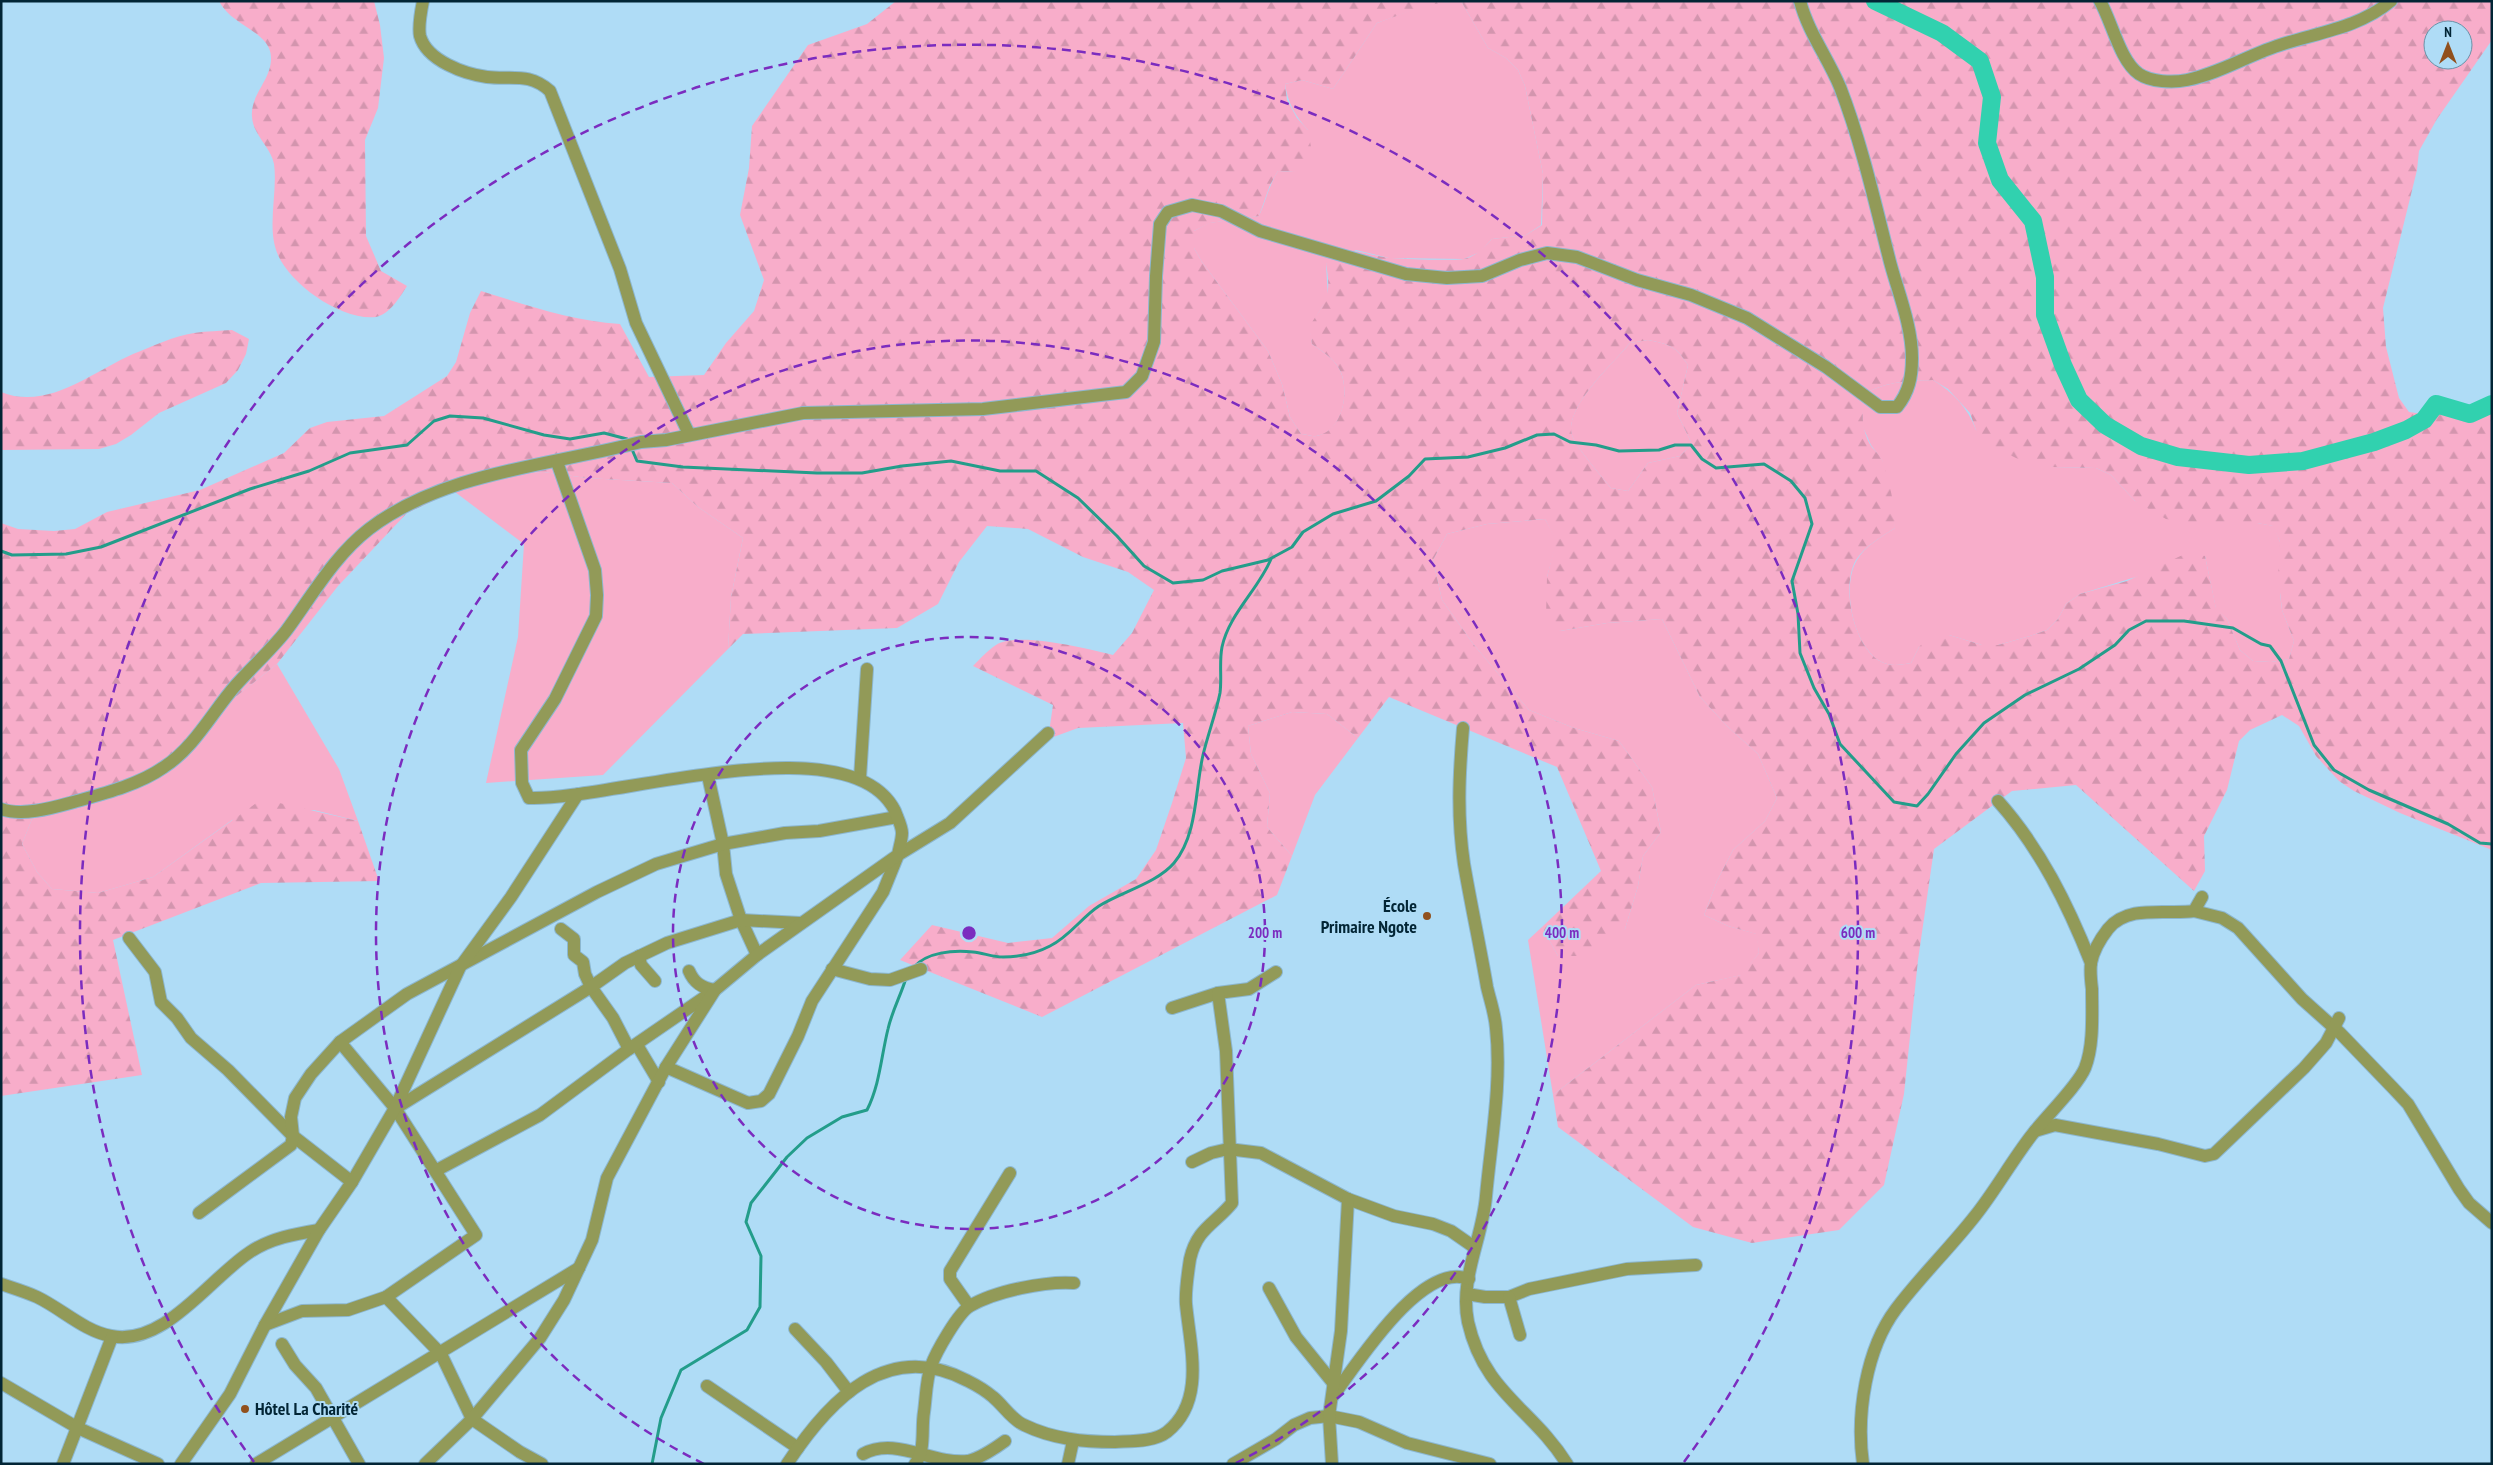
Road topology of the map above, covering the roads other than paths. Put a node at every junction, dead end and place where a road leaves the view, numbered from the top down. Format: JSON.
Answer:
{"nodes":[{"id":1,"x":423,"y":1,"type":"edge"},
{"id":2,"x":1800,"y":1,"type":"edge"},
{"id":3,"x":2100,"y":1,"type":"edge"},
{"id":4,"x":2391,"y":1,"type":"edge"},
{"id":5,"x":689,"y":434,"type":"junction"},
{"id":6,"x":557,"y":462,"type":"junction"},
{"id":7,"x":867,"y":669,"type":"dead end"},
{"id":8,"x":1463,"y":728,"type":"dead end"},
{"id":9,"x":1048,"y":733,"type":"dead end"},
{"id":10,"x":708,"y":776,"type":"junction"},
{"id":11,"x":860,"y":778,"type":"junction"},
{"id":12,"x":578,"y":794,"type":"junction"},
{"id":13,"x":1998,"y":801,"type":"dead end"},
{"id":14,"x":1,"y":809,"type":"edge"},
{"id":15,"x":897,"y":816,"type":"junction"},
{"id":16,"x":723,"y":844,"type":"junction"},
{"id":17,"x":898,"y":855,"type":"junction"},
{"id":18,"x":2202,"y":897,"type":"dead end"},
{"id":19,"x":2194,"y":911,"type":"junction"},
{"id":20,"x":740,"y":920,"type":"junction"},
{"id":21,"x":801,"y":923,"type":"junction"},
{"id":22,"x":561,"y":929,"type":"dead end"},
{"id":23,"x":129,"y":938,"type":"dead end"},
{"id":24,"x":756,"y":955,"type":"junction"},
{"id":25,"x":639,"y":956,"type":"junction"},
{"id":26,"x":2091,"y":963,"type":"junction"},
{"id":27,"x":460,"y":967,"type":"junction"},
{"id":28,"x":832,"y":969,"type":"junction"},
{"id":29,"x":921,"y":969,"type":"dead end"},
{"id":30,"x":689,"y":972,"type":"dead end"},
{"id":31,"x":1276,"y":972,"type":"dead end"},
{"id":32,"x":655,"y":981,"type":"dead end"},
{"id":33,"x":591,"y":987,"type":"junction"},
{"id":34,"x":715,"y":990,"type":"junction"},
{"id":35,"x":1218,"y":993,"type":"junction"},
{"id":36,"x":1172,"y":1008,"type":"dead end"},
{"id":37,"x":2336,"y":1023,"type":"junction"},
{"id":38,"x":340,"y":1042,"type":"junction"},
{"id":39,"x":633,"y":1047,"type":"junction"},
{"id":40,"x":666,"y":1067,"type":"junction"},
{"id":41,"x":659,"y":1082,"type":"junction"},
{"id":42,"x":396,"y":1108,"type":"junction"},
{"id":43,"x":2035,"y":1131,"type":"junction"},
{"id":44,"x":293,"y":1136,"type":"junction"},
{"id":45,"x":1228,"y":1149,"type":"junction"},
{"id":46,"x":1192,"y":1162,"type":"dead end"},
{"id":47,"x":437,"y":1170,"type":"junction"},
{"id":48,"x":1010,"y":1173,"type":"dead end"},
{"id":49,"x":352,"y":1182,"type":"junction"},
{"id":50,"x":1348,"y":1200,"type":"junction"},
{"id":51,"x":199,"y":1213,"type":"dead end"},
{"id":52,"x":2492,"y":1223,"type":"edge"},
{"id":53,"x":319,"y":1230,"type":"junction"},
{"id":54,"x":1474,"y":1247,"type":"junction"},
{"id":55,"x":1696,"y":1265,"type":"dead end"},
{"id":56,"x":579,"y":1268,"type":"junction"},
{"id":57,"x":1469,"y":1280,"type":"junction"},
{"id":58,"x":1074,"y":1283,"type":"dead end"},
{"id":59,"x":1,"y":1284,"type":"edge"},
{"id":60,"x":1269,"y":1288,"type":"dead end"},
{"id":61,"x":1467,"y":1294,"type":"junction"},
{"id":62,"x":1509,"y":1296,"type":"junction"},
{"id":63,"x":386,"y":1297,"type":"junction"},
{"id":64,"x":969,"y":1306,"type":"junction"},
{"id":65,"x":265,"y":1324,"type":"junction"},
{"id":66,"x":795,"y":1329,"type":"dead end"},
{"id":67,"x":1520,"y":1334,"type":"dead end"},
{"id":68,"x":112,"y":1337,"type":"junction"},
{"id":69,"x":282,"y":1344,"type":"dead end"},
{"id":70,"x":441,"y":1354,"type":"junction"},
{"id":71,"x":930,"y":1367,"type":"junction"},
{"id":72,"x":2,"y":1384,"type":"edge"},
{"id":73,"x":1334,"y":1384,"type":"junction"},
{"id":74,"x":707,"y":1386,"type":"dead end"},
{"id":75,"x":849,"y":1392,"type":"junction"},
{"id":76,"x":1332,"y":1398,"type":"junction"},
{"id":77,"x":1329,"y":1416,"type":"junction"},
{"id":78,"x":334,"y":1418,"type":"junction"},
{"id":79,"x":472,"y":1419,"type":"junction"},
{"id":80,"x":78,"y":1428,"type":"junction"},
{"id":81,"x":1005,"y":1441,"type":"dead end"},
{"id":82,"x":1073,"y":1441,"type":"junction"},
{"id":83,"x":798,"y":1448,"type":"junction"},
{"id":84,"x":520,"y":1452,"type":"junction"},
{"id":85,"x":863,"y":1454,"type":"dead end"},
{"id":86,"x":918,"y":1460,"type":"edge"},
{"id":87,"x":63,"y":1464,"type":"edge"},
{"id":88,"x":158,"y":1464,"type":"edge"},
{"id":89,"x":181,"y":1464,"type":"edge"},
{"id":90,"x":256,"y":1464,"type":"edge"},
{"id":91,"x":359,"y":1464,"type":"edge"},
{"id":92,"x":425,"y":1464,"type":"edge"},
{"id":93,"x":512,"y":1464,"type":"edge"},
{"id":94,"x":542,"y":1464,"type":"edge"},
{"id":95,"x":788,"y":1464,"type":"edge"},
{"id":96,"x":1068,"y":1464,"type":"edge"},
{"id":97,"x":1233,"y":1464,"type":"edge"},
{"id":98,"x":1332,"y":1464,"type":"edge"},
{"id":99,"x":1490,"y":1464,"type":"edge"},
{"id":100,"x":1567,"y":1464,"type":"edge"},
{"id":101,"x":1863,"y":1464,"type":"edge"}],
"edges":[{"from":1,"to":5,"type":"street"},
{"from":2,"to":5,"type":"street"},
{"from":3,"to":4,"type":"street"},
{"from":5,"to":6,"type":"street"},
{"from":6,"to":12,"type":"street"},
{"from":6,"to":14,"type":"street"},
{"from":7,"to":11,"type":"street"},
{"from":8,"to":54,"type":"street"},
{"from":9,"to":17,"type":"street"},
{"from":10,"to":11,"type":"street"},
{"from":10,"to":12,"type":"street"},
{"from":10,"to":16,"type":"street"},
{"from":11,"to":15,"type":"street"},
{"from":12,"to":27,"type":"street"},
{"from":13,"to":26,"type":"street"},
{"from":15,"to":16,"type":"street"},
{"from":15,"to":17,"type":"street"},
{"from":16,"to":20,"type":"street"},
{"from":16,"to":27,"type":"street"},
{"from":17,"to":21,"type":"street"},
{"from":17,"to":28,"type":"street"},
{"from":18,"to":19,"type":"street"},
{"from":19,"to":26,"type":"street"},
{"from":19,"to":37,"type":"street"},
{"from":20,"to":21,"type":"street"},
{"from":20,"to":24,"type":"street"},
{"from":20,"to":25,"type":"street"},
{"from":21,"to":24,"type":"street"},
{"from":22,"to":33,"type":"street"},
{"from":23,"to":44,"type":"street"},
{"from":24,"to":34,"type":"street"},
{"from":25,"to":32,"type":"street"},
{"from":25,"to":33,"type":"street"},
{"from":26,"to":43,"type":"street"},
{"from":27,"to":38,"type":"street"},
{"from":27,"to":42,"type":"street"},
{"from":28,"to":29,"type":"street"},
{"from":28,"to":40,"type":"street"},
{"from":30,"to":34,"type":"street"},
{"from":31,"to":35,"type":"street"},
{"from":33,"to":39,"type":"street"},
{"from":33,"to":42,"type":"street"},
{"from":34,"to":39,"type":"street"},
{"from":34,"to":40,"type":"street"},
{"from":35,"to":36,"type":"street"},
{"from":35,"to":45,"type":"street"},
{"from":37,"to":43,"type":"street"},
{"from":37,"to":52,"type":"street"},
{"from":38,"to":42,"type":"street"},
{"from":38,"to":44,"type":"street"},
{"from":39,"to":41,"type":"street"},
{"from":39,"to":47,"type":"street"},
{"from":40,"to":41,"type":"street"},
{"from":41,"to":56,"type":"street"},
{"from":42,"to":47,"type":"street"},
{"from":42,"to":49,"type":"street"},
{"from":43,"to":101,"type":"street"},
{"from":44,"to":49,"type":"street"},
{"from":44,"to":51,"type":"street"},
{"from":45,"to":46,"type":"street"},
{"from":45,"to":50,"type":"street"},
{"from":45,"to":82,"type":"street"},
{"from":47,"to":63,"type":"street"},
{"from":48,"to":64,"type":"street"},
{"from":49,"to":53,"type":"street"},
{"from":50,"to":54,"type":"street"},
{"from":50,"to":73,"type":"street"},
{"from":53,"to":65,"type":"street"},
{"from":53,"to":68,"type":"street"},
{"from":54,"to":57,"type":"street"},
{"from":55,"to":62,"type":"street"},
{"from":56,"to":70,"type":"street"},
{"from":56,"to":79,"type":"street"},
{"from":57,"to":61,"type":"street"},
{"from":57,"to":76,"type":"street"},
{"from":58,"to":64,"type":"street"},
{"from":59,"to":68,"type":"street"},
{"from":60,"to":73,"type":"street"},
{"from":61,"to":62,"type":"street"},
{"from":61,"to":100,"type":"street"},
{"from":62,"to":67,"type":"street"},
{"from":63,"to":65,"type":"street"},
{"from":63,"to":70,"type":"street"},
{"from":64,"to":71,"type":"street"},
{"from":65,"to":89,"type":"street"},
{"from":66,"to":75,"type":"street"},
{"from":68,"to":80,"type":"street"},
{"from":69,"to":78,"type":"street"},
{"from":70,"to":78,"type":"street"},
{"from":70,"to":79,"type":"street"},
{"from":71,"to":75,"type":"street"},
{"from":71,"to":82,"type":"street"},
{"from":71,"to":86,"type":"street"},
{"from":72,"to":80,"type":"street"},
{"from":73,"to":76,"type":"street"},
{"from":74,"to":83,"type":"street"},
{"from":75,"to":83,"type":"street"},
{"from":76,"to":77,"type":"street"},
{"from":77,"to":97,"type":"street"},
{"from":77,"to":98,"type":"street"},
{"from":77,"to":99,"type":"street"},
{"from":78,"to":90,"type":"street"},
{"from":78,"to":91,"type":"street"},
{"from":79,"to":84,"type":"street"},
{"from":79,"to":92,"type":"street"},
{"from":80,"to":87,"type":"street"},
{"from":80,"to":88,"type":"street"},
{"from":81,"to":86,"type":"street"},
{"from":82,"to":96,"type":"street"},
{"from":83,"to":95,"type":"street"},
{"from":84,"to":93,"type":"street"},
{"from":84,"to":94,"type":"street"},
{"from":85,"to":86,"type":"street"}]}
